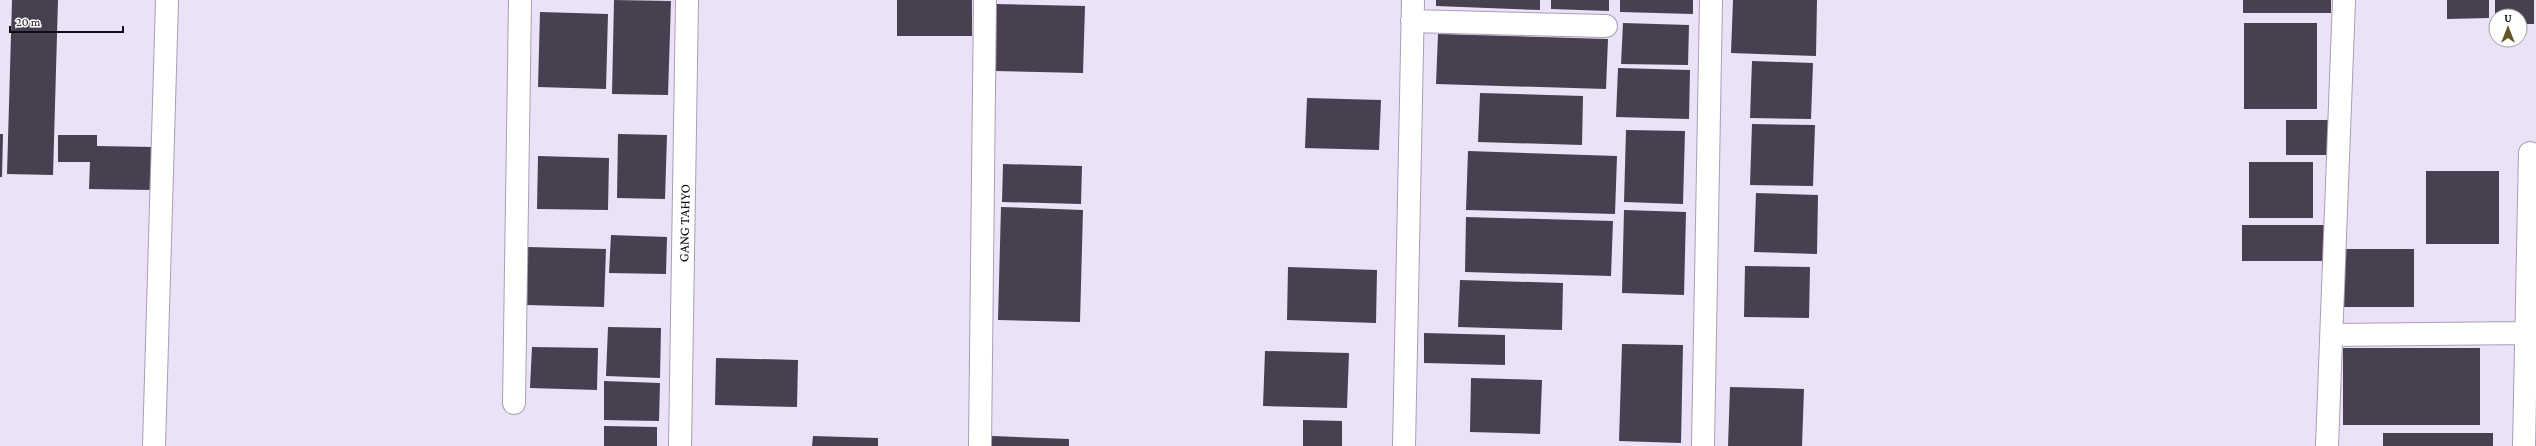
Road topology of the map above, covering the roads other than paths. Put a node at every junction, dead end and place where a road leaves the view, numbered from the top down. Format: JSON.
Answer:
{"nodes":[{"id":1,"x":167,"y":0,"type":"edge"},
{"id":2,"x":520,"y":0,"type":"edge"},
{"id":3,"x":687,"y":0,"type":"edge"},
{"id":4,"x":985,"y":0,"type":"edge"},
{"id":5,"x":1711,"y":0,"type":"edge"},
{"id":6,"x":2344,"y":0,"type":"edge"},
{"id":7,"x":1413,"y":10,"type":"edge"},
{"id":8,"x":1606,"y":26,"type":"dead end"},
{"id":9,"x":2530,"y":153,"type":"dead end"},
{"id":10,"x":2526,"y":333,"type":"junction"},
{"id":11,"x":2332,"y":335,"type":"junction"},
{"id":12,"x":514,"y":403,"type":"dead end"},
{"id":13,"x":154,"y":446,"type":"edge"},
{"id":14,"x":680,"y":446,"type":"edge"},
{"id":15,"x":980,"y":446,"type":"edge"},
{"id":16,"x":1404,"y":446,"type":"edge"},
{"id":17,"x":1704,"y":446,"type":"edge"},
{"id":18,"x":2327,"y":446,"type":"edge"},
{"id":19,"x":2524,"y":446,"type":"edge"}],
"edges":[{"from":1,"to":13,"type":"street"},
{"from":2,"to":12,"type":"street"},
{"from":3,"to":14,"type":"street","name":"GANG TAHYO"},
{"from":4,"to":15,"type":"street"},
{"from":5,"to":17,"type":"street"},
{"from":6,"to":11,"type":"street"},
{"from":7,"to":8,"type":"street"},
{"from":7,"to":16,"type":"street"},
{"from":9,"to":10,"type":"street"},
{"from":10,"to":11,"type":"street"},
{"from":10,"to":19,"type":"street"},
{"from":11,"to":18,"type":"street"}]}
